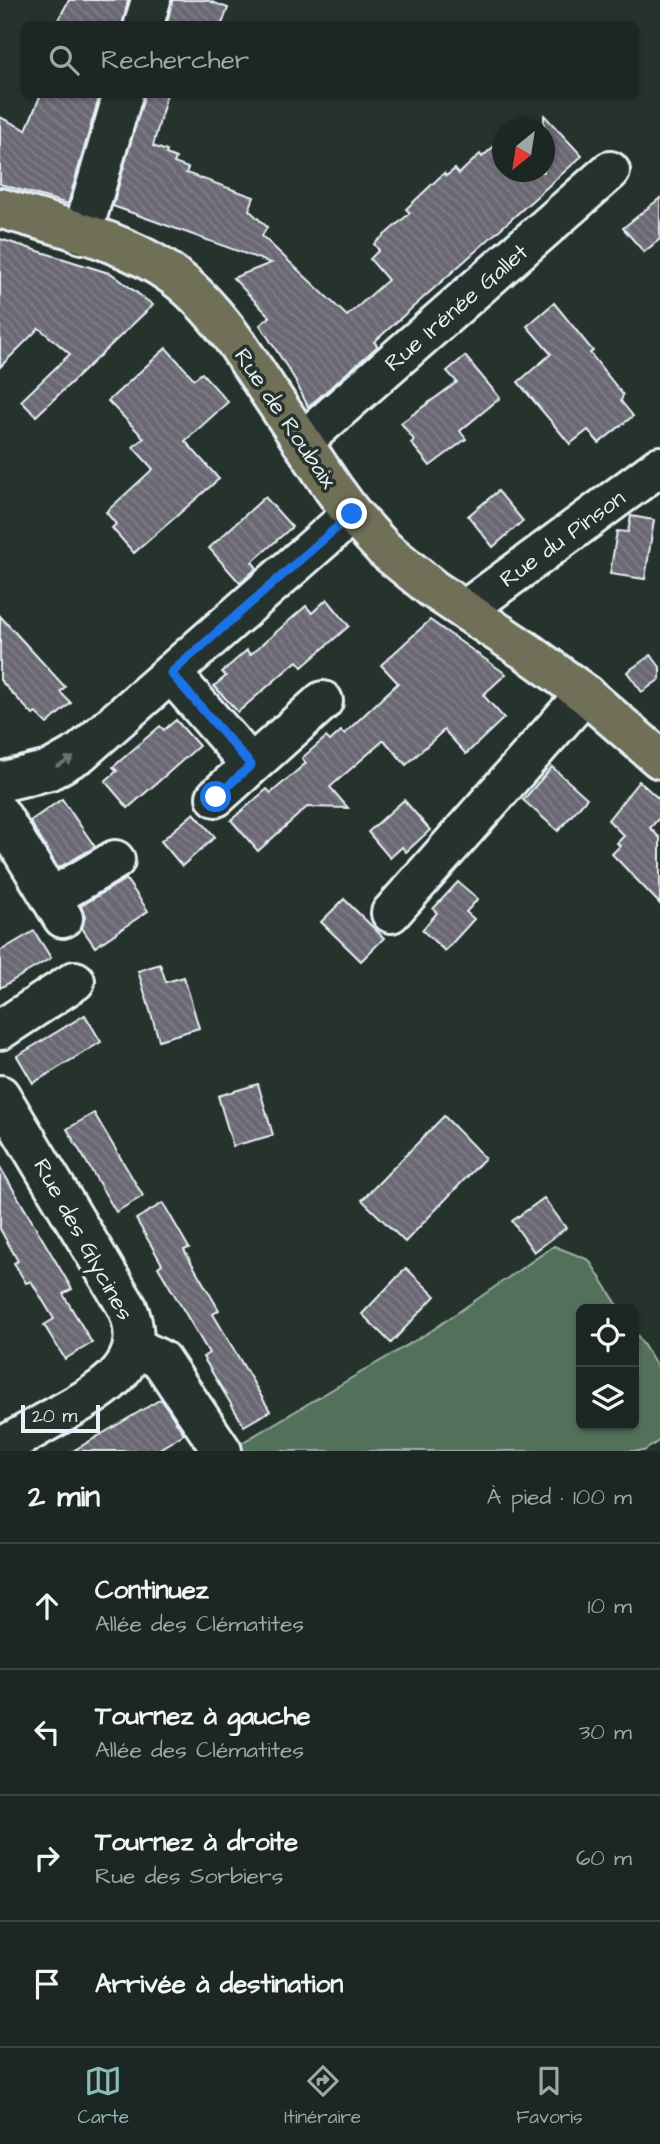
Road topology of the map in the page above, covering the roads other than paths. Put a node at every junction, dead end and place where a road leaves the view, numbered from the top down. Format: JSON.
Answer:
{"nodes":[{"id":1,"x":151,"y":0,"type":"edge"},
{"id":2,"x":145,"y":21,"type":"edge"},
{"id":3,"x":122,"y":98,"type":"edge"},
{"id":4,"x":610,"y":171,"type":"dead end"},
{"id":5,"x":0,"y":208,"type":"edge"},
{"id":6,"x":82,"y":234,"type":"junction"},
{"id":7,"x":302,"y":442,"type":"junction"},
{"id":8,"x":660,"y":466,"type":"edge"},
{"id":9,"x":352,"y":514,"type":"junction"},
{"id":10,"x":465,"y":610,"type":"junction"},
{"id":11,"x":171,"y":673,"type":"junction"},
{"id":12,"x":584,"y":694,"type":"junction"},
{"id":13,"x":323,"y":701,"type":"dead end"},
{"id":14,"x":660,"y":759,"type":"edge"},
{"id":15,"x":251,"y":765,"type":"junction"},
{"id":16,"x":0,"y":782,"type":"edge"},
{"id":17,"x":216,"y":797,"type":"dead end"},
{"id":18,"x":0,"y":814,"type":"edge"},
{"id":19,"x":115,"y":860,"type":"dead end"},
{"id":20,"x":391,"y":913,"type":"dead end"},
{"id":21,"x":75,"y":981,"type":"dead end"},
{"id":22,"x":0,"y":1030,"type":"edge"},
{"id":23,"x":0,"y":1095,"type":"edge"},
{"id":24,"x":133,"y":1346,"type":"junction"},
{"id":25,"x":0,"y":1448,"type":"edge"},
{"id":26,"x":222,"y":1451,"type":"edge"}],
"edges":[{"from":1,"to":2,"type":"street"},
{"from":3,"to":6,"type":"street"},
{"from":4,"to":7,"type":"street","name":"Rue Irénée Gallet"},
{"from":5,"to":6,"type":"main road","name":"Rue de Roubaix"},
{"from":6,"to":7,"type":"main road","name":"Rue de Roubaix"},
{"from":7,"to":9,"type":"main road","name":"Rue de Roubaix"},
{"from":8,"to":10,"type":"street","name":"Rue du Pinson"},
{"from":9,"to":10,"type":"main road","name":"Rue de Roubaix"},
{"from":9,"to":11,"type":"street"},
{"from":10,"to":12,"type":"main road","name":"Rue de Roubaix"},
{"from":11,"to":15,"type":"street"},
{"from":16,"to":11,"type":"street","one_way":true},
{"from":12,"to":14,"type":"main road","name":"Rue de Roubaix"},
{"from":12,"to":20,"type":"street"},
{"from":13,"to":15,"type":"street"},
{"from":15,"to":17,"type":"street"},
{"from":18,"to":19,"type":"street"},
{"from":21,"to":22,"type":"street"},
{"from":23,"to":24,"type":"street","name":"Rue des Glycines"},
{"from":24,"to":25,"type":"street","name":"Rue des Glycines"},
{"from":24,"to":26,"type":"street"}]}
